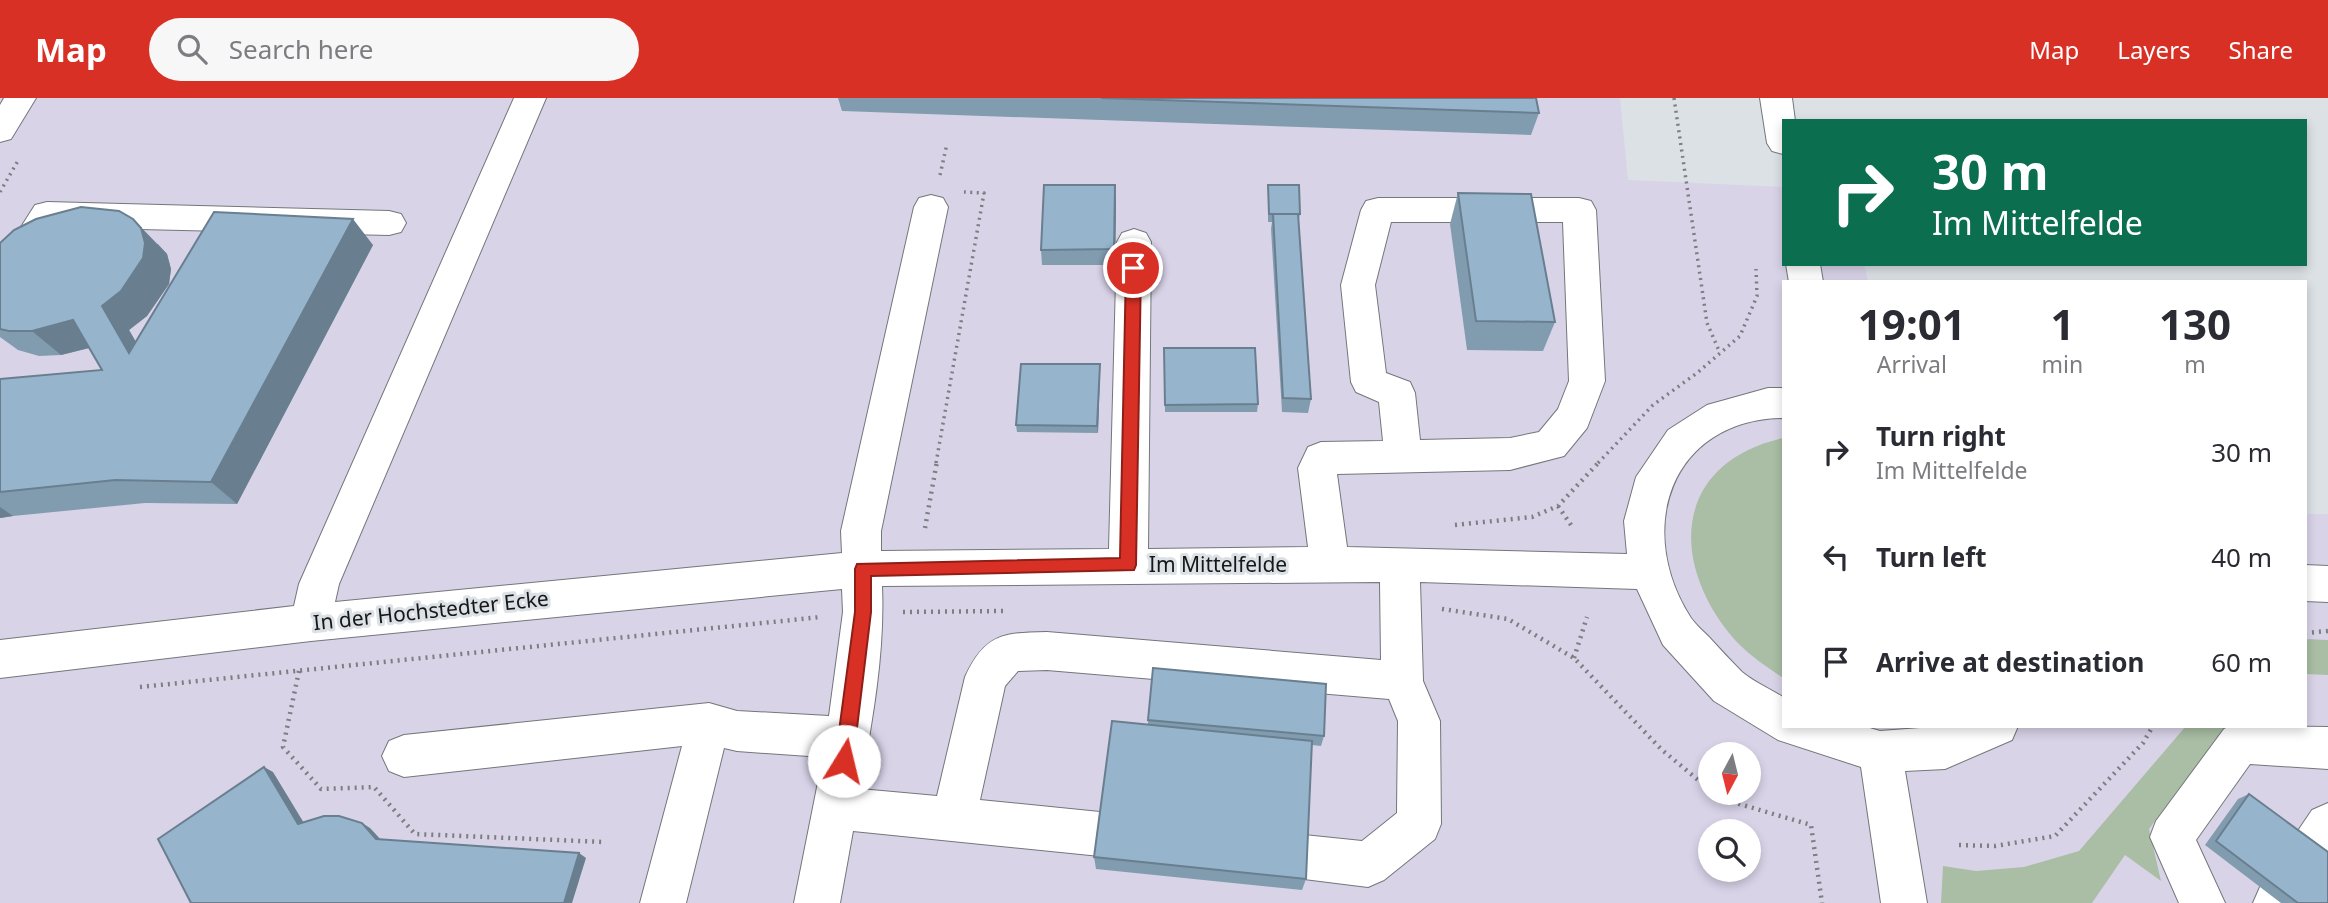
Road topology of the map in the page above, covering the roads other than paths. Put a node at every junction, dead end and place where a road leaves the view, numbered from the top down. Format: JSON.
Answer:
{"nodes":[{"id":1,"x":20,"y":98,"type":"edge"},
{"id":2,"x":530,"y":98,"type":"edge"},
{"id":3,"x":1776,"y":98,"type":"edge"},
{"id":4,"x":0,"y":131,"type":"edge"},
{"id":5,"x":1782,"y":137,"type":"edge"},
{"id":6,"x":931,"y":207,"type":"dead end"},
{"id":7,"x":389,"y":223,"type":"dead end"},
{"id":8,"x":1134,"y":242,"type":"dead end"},
{"id":9,"x":0,"y":288,"type":"edge"},
{"id":10,"x":1782,"y":403,"type":"edge"},
{"id":11,"x":1403,"y":456,"type":"junction"},
{"id":12,"x":1330,"y":564,"type":"junction"},
{"id":13,"x":1398,"y":564,"type":"junction"},
{"id":14,"x":1128,"y":565,"type":"junction"},
{"id":15,"x":863,"y":569,"type":"junction"},
{"id":16,"x":1649,"y":572,"type":"junction"},
{"id":17,"x":2307,"y":583,"type":"edge"},
{"id":18,"x":2328,"y":584,"type":"edge"},
{"id":19,"x":311,"y":623,"type":"junction"},
{"id":20,"x":0,"y":659,"type":"edge"},
{"id":21,"x":1402,"y":681,"type":"junction"},
{"id":22,"x":1782,"y":719,"type":"edge"},
{"id":23,"x":709,"y":723,"type":"junction"},
{"id":24,"x":1800,"y":728,"type":"edge"},
{"id":25,"x":1992,"y":728,"type":"edge"},
{"id":26,"x":848,"y":738,"type":"junction"},
{"id":27,"x":2328,"y":747,"type":"edge"},
{"id":28,"x":1880,"y":752,"type":"junction"},
{"id":29,"x":404,"y":756,"type":"dead end"},
{"id":30,"x":836,"y":808,"type":"junction"},
{"id":31,"x":954,"y":819,"type":"junction"},
{"id":32,"x":2328,"y":825,"type":"edge"},
{"id":33,"x":1100,"y":835,"type":"edge"},
{"id":34,"x":1304,"y":857,"type":"edge"},
{"id":35,"x":818,"y":900,"type":"edge"},
{"id":36,"x":663,"y":903,"type":"edge"},
{"id":37,"x":1904,"y":903,"type":"edge"},
{"id":38,"x":2202,"y":903,"type":"edge"},
{"id":39,"x":2276,"y":903,"type":"edge"}],
"edges":[{"from":1,"to":4,"type":"main road"},
{"from":2,"to":19,"type":"main road"},
{"from":3,"to":5,"type":"main road"},
{"from":6,"to":15,"type":"main road"},
{"from":7,"to":9,"type":"main road"},
{"from":8,"to":14,"type":"main road"},
{"from":10,"to":16,"type":"main road"},
{"from":11,"to":11,"type":"main road"},
{"from":11,"to":12,"type":"main road"},
{"from":12,"to":13,"type":"main road","name":"Im Mittelfelde"},
{"from":12,"to":14,"type":"main road","name":"Im Mittelfelde"},
{"from":13,"to":16,"type":"main road","name":"Im Mittelfelde"},
{"from":13,"to":21,"type":"main road"},
{"from":14,"to":15,"type":"main road","name":"Im Mittelfelde"},
{"from":15,"to":19,"type":"main road","name":"In der Hochstedter Ecke"},
{"from":15,"to":26,"type":"main road"},
{"from":16,"to":22,"type":"main road"},
{"from":17,"to":18,"type":"main road"},
{"from":19,"to":20,"type":"main road","name":"In der Hochstedter Ecke"},
{"from":21,"to":31,"type":"main road"},
{"from":21,"to":34,"type":"main road"},
{"from":23,"to":26,"type":"main road"},
{"from":23,"to":29,"type":"main road"},
{"from":23,"to":36,"type":"main road"},
{"from":24,"to":28,"type":"main road"},
{"from":25,"to":28,"type":"main road"},
{"from":26,"to":30,"type":"main road"},
{"from":27,"to":38,"type":"main road"},
{"from":28,"to":37,"type":"main road"},
{"from":30,"to":31,"type":"main road"},
{"from":30,"to":35,"type":"main road"},
{"from":31,"to":33,"type":"main road"},
{"from":32,"to":39,"type":"main road"}]}
